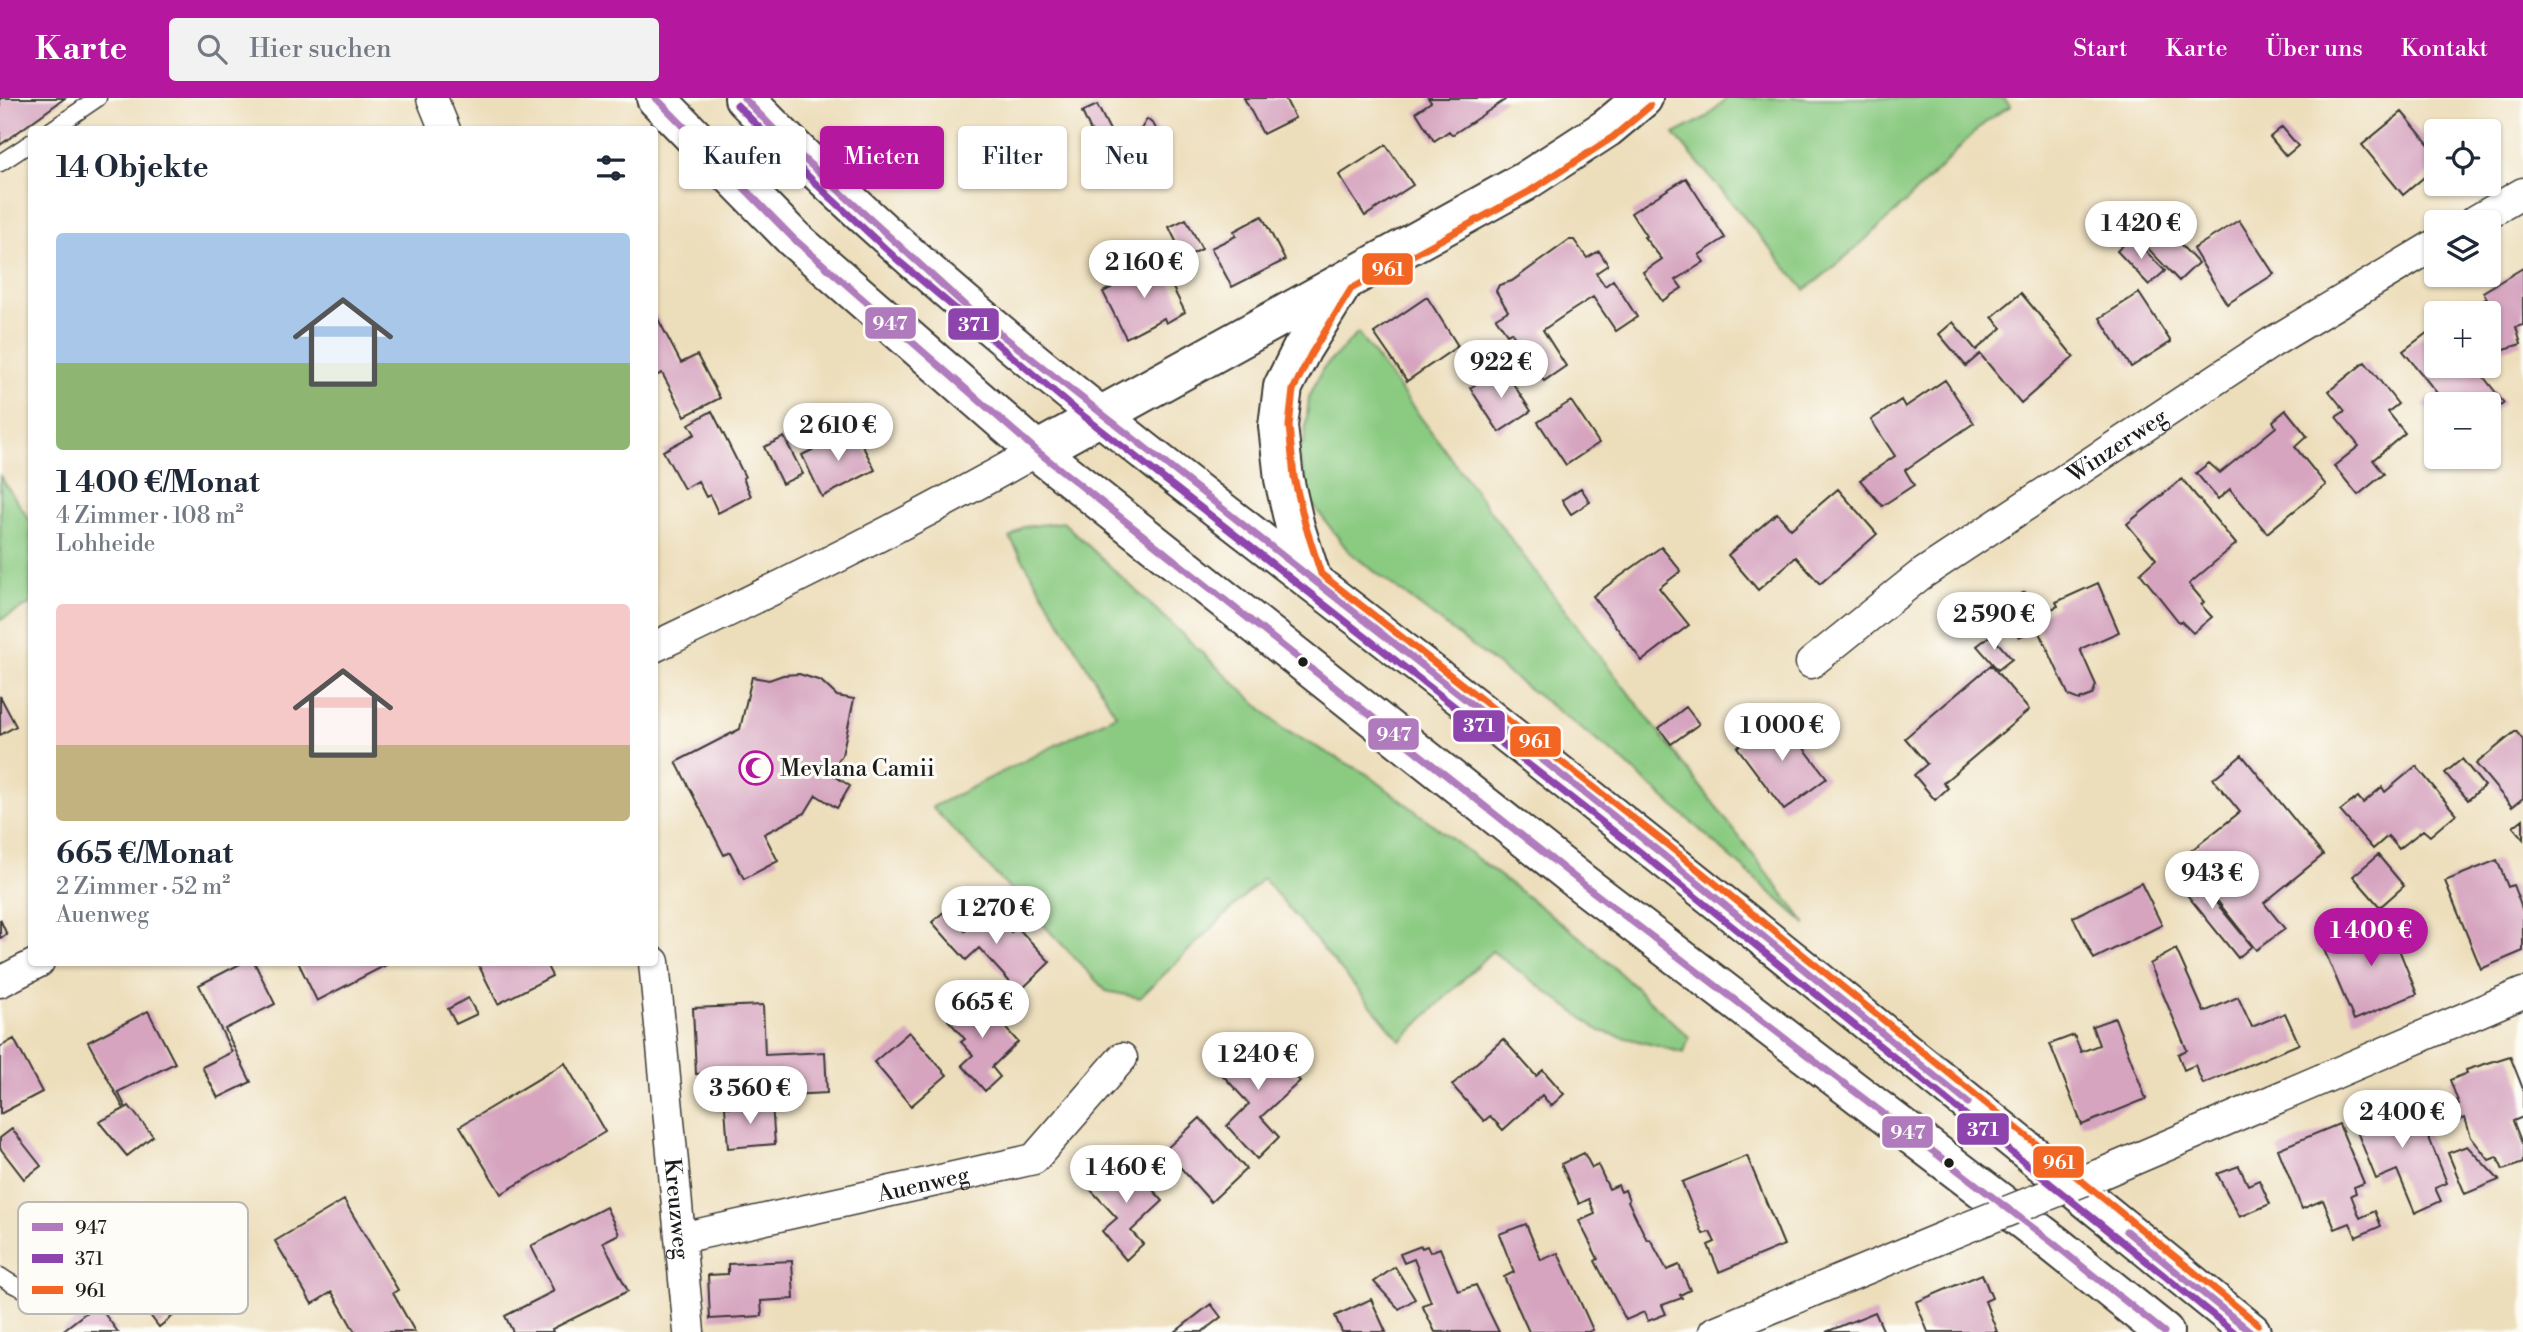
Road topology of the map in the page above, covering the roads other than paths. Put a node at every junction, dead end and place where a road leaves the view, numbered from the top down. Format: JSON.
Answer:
{"nodes":[{"id":1,"x":97,"y":98,"type":"edge"},
{"id":2,"x":432,"y":98,"type":"edge"},
{"id":3,"x":656,"y":98,"type":"edge"},
{"id":4,"x":744,"y":98,"type":"edge"},
{"id":5,"x":1643,"y":98,"type":"edge"},
{"id":6,"x":57,"y":126,"type":"edge"},
{"id":7,"x":443,"y":126,"type":"edge"},
{"id":8,"x":28,"y":145,"type":"edge"},
{"id":9,"x":0,"y":163,"type":"edge"},
{"id":10,"x":2523,"y":192,"type":"edge"},
{"id":11,"x":2493,"y":210,"type":"edge"},
{"id":12,"x":2424,"y":251,"type":"edge"},
{"id":13,"x":1344,"y":281,"type":"junction"},
{"id":14,"x":1101,"y":415,"type":"junction"},
{"id":15,"x":1037,"y":451,"type":"junction"},
{"id":16,"x":1312,"y":580,"type":"junction"},
{"id":17,"x":658,"y":645,"type":"edge"},
{"id":18,"x":1811,"y":663,"type":"dead end"},
{"id":19,"x":31,"y":966,"type":"edge"},
{"id":20,"x":654,"y":966,"type":"edge"},
{"id":21,"x":0,"y":982,"type":"edge"},
{"id":22,"x":2523,"y":993,"type":"edge"},
{"id":23,"x":1122,"y":1058,"type":"dead end"},
{"id":24,"x":681,"y":1238,"type":"junction"},
{"id":25,"x":0,"y":1276,"type":"edge"},
{"id":26,"x":18,"y":1287,"type":"edge"},
{"id":27,"x":690,"y":1332,"type":"edge"},
{"id":28,"x":1714,"y":1332,"type":"edge"},
{"id":29,"x":2164,"y":1332,"type":"edge"},
{"id":30,"x":2251,"y":1332,"type":"edge"}],
"edges":[{"from":1,"to":6,"type":"lane"},
{"from":2,"to":7,"type":"street"},
{"from":3,"to":15,"type":"main road"},
{"from":4,"to":14,"type":"main road"},
{"from":5,"to":13,"type":"main road"},
{"from":8,"to":9,"type":"lane"},
{"from":10,"to":11,"type":"street"},
{"from":12,"to":18,"type":"street","name":"Winzerweg"},
{"from":13,"to":14,"type":"main road"},
{"from":13,"to":16,"type":"main road"},
{"from":14,"to":15,"type":"main road"},
{"from":14,"to":16,"type":"main road"},
{"from":15,"to":17,"type":"street"},
{"from":15,"to":29,"type":"main road"},
{"from":16,"to":30,"type":"main road"},
{"from":19,"to":21,"type":"street"},
{"from":20,"to":24,"type":"street","name":"Kreuzweg"},
{"from":22,"to":28,"type":"street","bridge":true},
{"from":23,"to":24,"type":"street","name":"Auenweg"},
{"from":24,"to":27,"type":"street","name":"Kreuzweg"},
{"from":25,"to":26,"type":"lane"}]}
